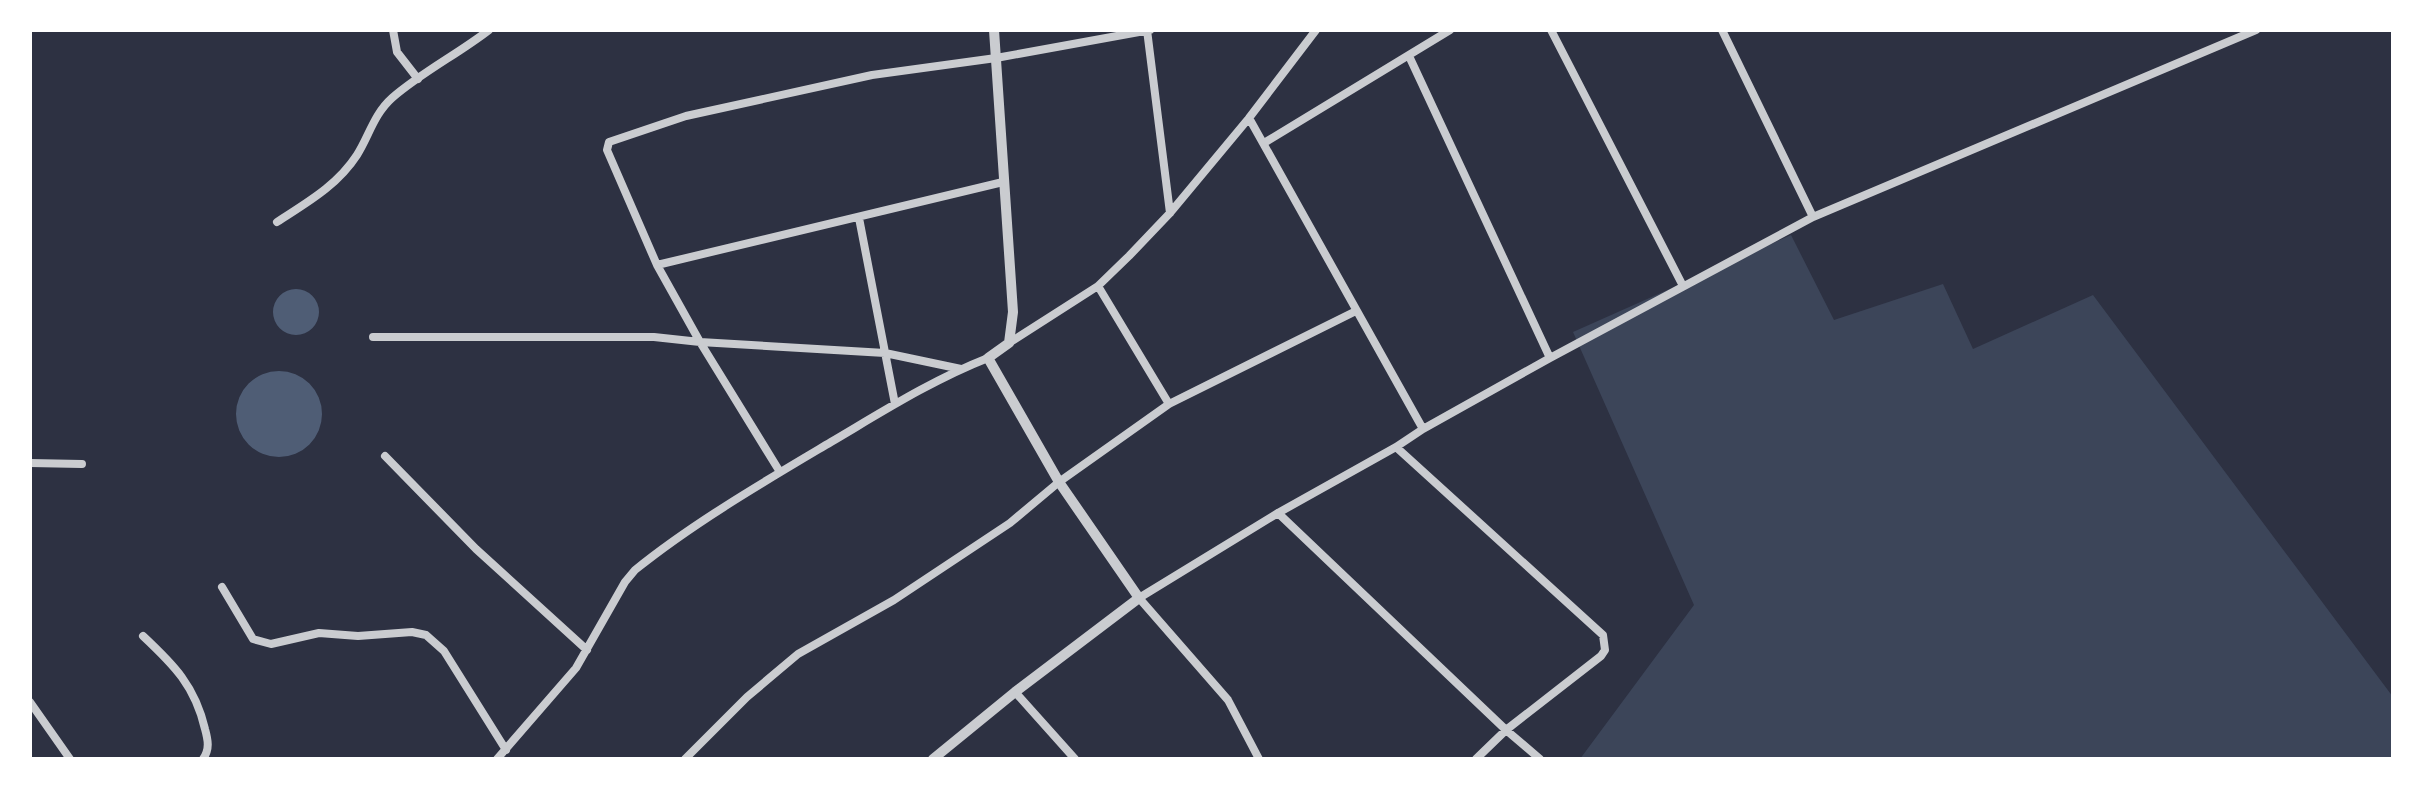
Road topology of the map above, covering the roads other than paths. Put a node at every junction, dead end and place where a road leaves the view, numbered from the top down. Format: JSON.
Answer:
{"nodes":[{"id":1,"x":393,"y":30,"type":"edge"},
{"id":2,"x":489,"y":30,"type":"edge"},
{"id":3,"x":994,"y":30,"type":"edge"},
{"id":4,"x":1148,"y":30,"type":"edge"},
{"id":5,"x":1316,"y":30,"type":"edge"},
{"id":6,"x":1450,"y":30,"type":"edge"},
{"id":7,"x":1551,"y":30,"type":"edge"},
{"id":8,"x":1722,"y":30,"type":"edge"},
{"id":9,"x":2256,"y":30,"type":"edge"},
{"id":10,"x":1409,"y":56,"type":"junction"},
{"id":11,"x":996,"y":58,"type":"junction"},
{"id":12,"x":418,"y":79,"type":"junction"},
{"id":13,"x":1249,"y":118,"type":"junction"},
{"id":14,"x":1264,"y":143,"type":"junction"},
{"id":15,"x":1003,"y":182,"type":"junction"},
{"id":16,"x":1170,"y":213,"type":"junction"},
{"id":17,"x":1813,"y":217,"type":"junction"},
{"id":18,"x":859,"y":218,"type":"junction"},
{"id":19,"x":277,"y":222,"type":"dead end"},
{"id":20,"x":657,"y":265,"type":"junction"},
{"id":21,"x":1098,"y":286,"type":"junction"},
{"id":22,"x":1683,"y":286,"type":"junction"},
{"id":23,"x":1356,"y":311,"type":"junction"},
{"id":24,"x":373,"y":337,"type":"dead end"},
{"id":25,"x":700,"y":342,"type":"junction"},
{"id":26,"x":1009,"y":343,"type":"junction"},
{"id":27,"x":885,"y":353,"type":"junction"},
{"id":28,"x":988,"y":358,"type":"junction"},
{"id":29,"x":1550,"y":358,"type":"junction"},
{"id":30,"x":961,"y":369,"type":"junction"},
{"id":31,"x":895,"y":404,"type":"junction"},
{"id":32,"x":1169,"y":404,"type":"junction"},
{"id":33,"x":1423,"y":429,"type":"junction"},
{"id":34,"x":1396,"y":447,"type":"junction"},
{"id":35,"x":385,"y":456,"type":"dead end"},
{"id":36,"x":30,"y":463,"type":"edge"},
{"id":37,"x":82,"y":464,"type":"dead end"},
{"id":38,"x":780,"y":472,"type":"junction"},
{"id":39,"x":1059,"y":482,"type":"junction"},
{"id":40,"x":1278,"y":513,"type":"junction"},
{"id":41,"x":222,"y":587,"type":"dead end"},
{"id":42,"x":1139,"y":598,"type":"junction"},
{"id":43,"x":143,"y":636,"type":"dead end"},
{"id":44,"x":587,"y":650,"type":"junction"},
{"id":45,"x":1015,"y":692,"type":"junction"},
{"id":46,"x":30,"y":702,"type":"edge"},
{"id":47,"x":1506,"y":730,"type":"junction"},
{"id":48,"x":506,"y":750,"type":"junction"},
{"id":49,"x":70,"y":759,"type":"edge"},
{"id":50,"x":203,"y":759,"type":"edge"},
{"id":51,"x":497,"y":759,"type":"edge"},
{"id":52,"x":685,"y":759,"type":"edge"},
{"id":53,"x":933,"y":759,"type":"edge"},
{"id":54,"x":1075,"y":759,"type":"edge"},
{"id":55,"x":1259,"y":759,"type":"edge"},
{"id":56,"x":1476,"y":759,"type":"edge"},
{"id":57,"x":1540,"y":759,"type":"edge"}],
"edges":[{"from":1,"to":12,"type":"street"},
{"from":2,"to":12,"type":"street"},
{"from":3,"to":11,"type":"street"},
{"from":4,"to":11,"type":"street"},
{"from":4,"to":16,"type":"street"},
{"from":5,"to":13,"type":"street"},
{"from":6,"to":10,"type":"street"},
{"from":7,"to":22,"type":"street"},
{"from":8,"to":17,"type":"street"},
{"from":9,"to":17,"type":"street"},
{"from":10,"to":14,"type":"street"},
{"from":10,"to":29,"type":"street"},
{"from":11,"to":15,"type":"street"},
{"from":11,"to":20,"type":"street"},
{"from":12,"to":19,"type":"street"},
{"from":13,"to":14,"type":"street"},
{"from":13,"to":16,"type":"street"},
{"from":14,"to":23,"type":"street"},
{"from":15,"to":18,"type":"street"},
{"from":15,"to":26,"type":"street"},
{"from":16,"to":21,"type":"street"},
{"from":17,"to":22,"type":"street"},
{"from":18,"to":20,"type":"street"},
{"from":18,"to":27,"type":"street"},
{"from":20,"to":25,"type":"street"},
{"from":21,"to":26,"type":"street"},
{"from":21,"to":32,"type":"street"},
{"from":22,"to":29,"type":"street"},
{"from":23,"to":32,"type":"street"},
{"from":23,"to":33,"type":"street"},
{"from":24,"to":25,"type":"street"},
{"from":25,"to":27,"type":"street"},
{"from":25,"to":38,"type":"street"},
{"from":26,"to":28,"type":"street"},
{"from":27,"to":30,"type":"street"},
{"from":27,"to":31,"type":"street"},
{"from":28,"to":30,"type":"street"},
{"from":28,"to":39,"type":"street"},
{"from":29,"to":33,"type":"street"},
{"from":30,"to":31,"type":"street"},
{"from":31,"to":38,"type":"street"},
{"from":32,"to":39,"type":"street"},
{"from":33,"to":34,"type":"street"},
{"from":34,"to":40,"type":"street"},
{"from":34,"to":47,"type":"street"},
{"from":35,"to":44,"type":"street"},
{"from":36,"to":37,"type":"street"},
{"from":38,"to":44,"type":"street"},
{"from":39,"to":42,"type":"street"},
{"from":39,"to":52,"type":"street"},
{"from":40,"to":42,"type":"street"},
{"from":40,"to":47,"type":"street"},
{"from":41,"to":48,"type":"street"},
{"from":42,"to":45,"type":"street"},
{"from":42,"to":55,"type":"street"},
{"from":43,"to":50,"type":"street"},
{"from":44,"to":48,"type":"street"},
{"from":45,"to":53,"type":"street"},
{"from":45,"to":54,"type":"street"},
{"from":46,"to":49,"type":"street"},
{"from":47,"to":56,"type":"street"},
{"from":47,"to":57,"type":"street"},
{"from":48,"to":51,"type":"street"}]}
